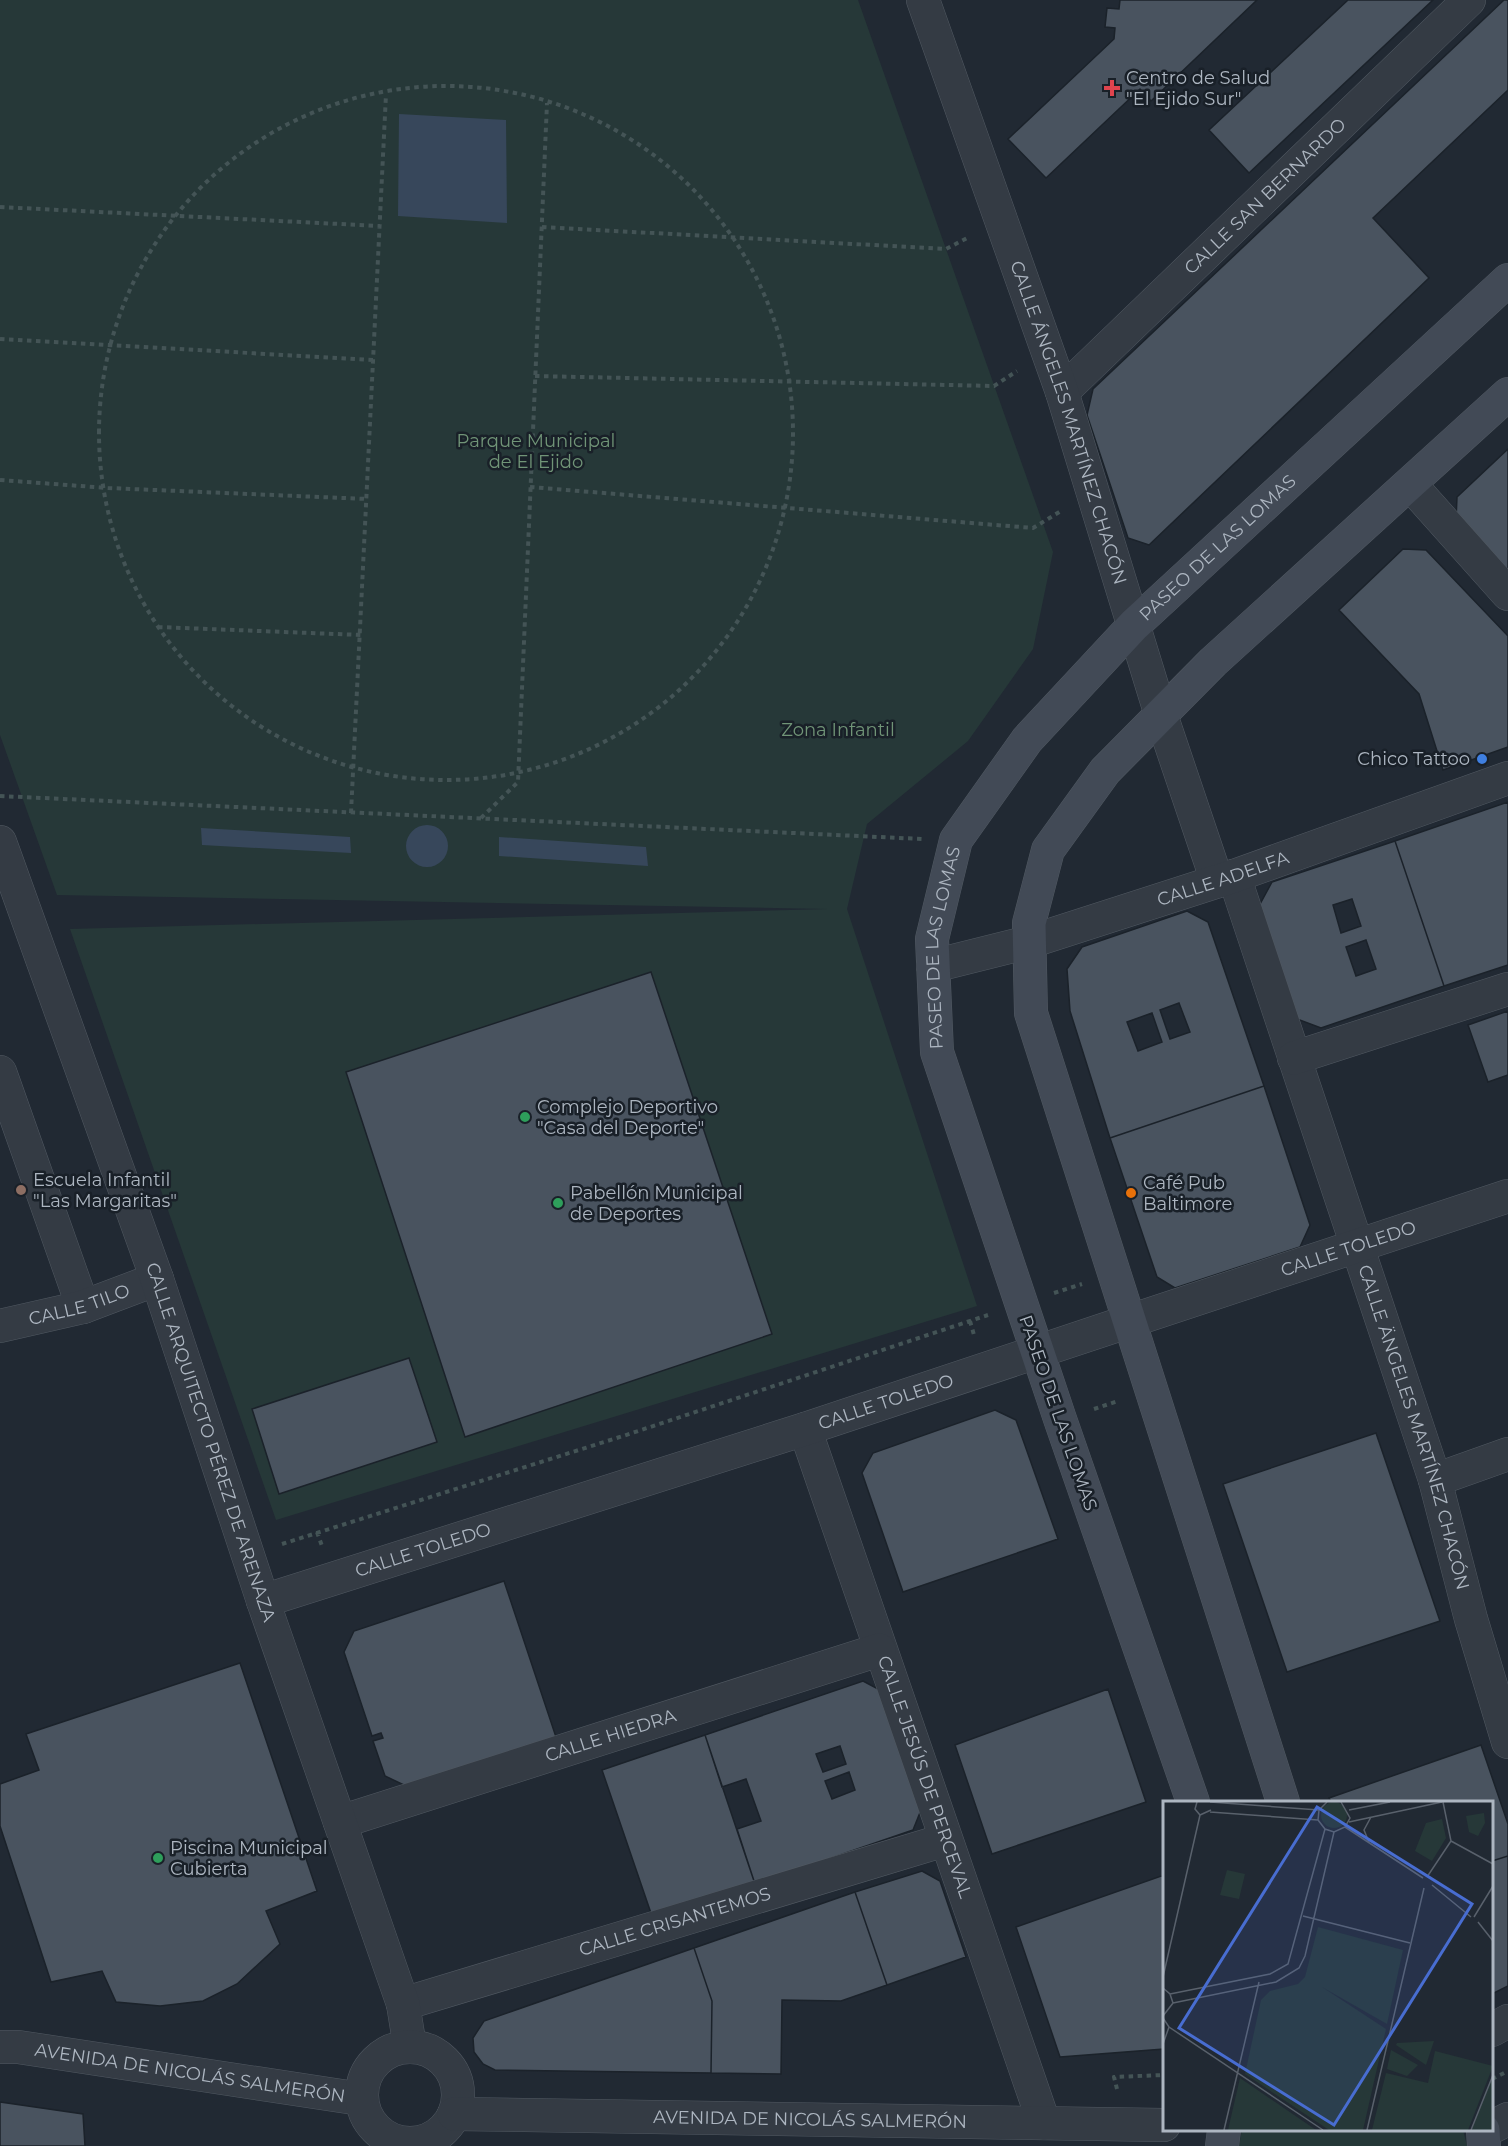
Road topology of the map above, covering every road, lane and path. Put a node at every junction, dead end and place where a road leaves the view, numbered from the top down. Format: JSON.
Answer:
{"nodes":[{"id":1,"x":923,"y":0,"type":"edge"},
{"id":2,"x":1469,"y":0,"type":"edge"},
{"id":3,"x":386,"y":94,"type":"junction"},
{"id":4,"x":547,"y":103,"type":"junction"},
{"id":5,"x":0,"y":207,"type":"edge"},
{"id":6,"x":172,"y":214,"type":"junction"},
{"id":7,"x":999,"y":222,"type":"junction"},
{"id":8,"x":380,"y":226,"type":"junction"},
{"id":9,"x":542,"y":227,"type":"junction"},
{"id":10,"x":738,"y":238,"type":"junction"},
{"id":11,"x":1508,"y":280,"type":"edge"},
{"id":12,"x":0,"y":339,"type":"edge"},
{"id":13,"x":110,"y":346,"type":"junction"},
{"id":14,"x":1048,"y":351,"type":"junction"},
{"id":15,"x":374,"y":360,"type":"junction"},
{"id":16,"x":535,"y":376,"type":"junction"},
{"id":17,"x":788,"y":381,"type":"junction"},
{"id":18,"x":1062,"y":392,"type":"junction"},
{"id":19,"x":1508,"y":394,"type":"edge"},
{"id":20,"x":0,"y":480,"type":"edge"},
{"id":21,"x":1410,"y":484,"type":"junction"},
{"id":22,"x":530,"y":487,"type":"junction"},
{"id":23,"x":108,"y":488,"type":"junction"},
{"id":24,"x":1092,"y":491,"type":"junction"},
{"id":25,"x":367,"y":499,"type":"junction"},
{"id":26,"x":783,"y":508,"type":"junction"},
{"id":27,"x":1508,"y":594,"type":"edge"},
{"id":28,"x":1134,"y":625,"type":"junction"},
{"id":29,"x":158,"y":627,"type":"junction"},
{"id":30,"x":361,"y":635,"type":"junction"},
{"id":31,"x":1161,"y":715,"type":"junction"},
{"id":32,"x":356,"y":764,"type":"junction"},
{"id":33,"x":1508,"y":778,"type":"edge"},
{"id":34,"x":518,"y":782,"type":"junction"},
{"id":35,"x":0,"y":796,"type":"edge"},
{"id":36,"x":351,"y":813,"type":"junction"},
{"id":37,"x":481,"y":818,"type":"junction"},
{"id":38,"x":956,"y":840,"type":"junction"},
{"id":39,"x":0,"y":842,"type":"edge"},
{"id":40,"x":1225,"y":879,"type":"junction"},
{"id":41,"x":1029,"y":942,"type":"junction"},
{"id":42,"x":933,"y":966,"type":"junction"},
{"id":43,"x":1508,"y":989,"type":"edge"},
{"id":44,"x":1294,"y":1058,"type":"junction"},
{"id":45,"x":0,"y":1072,"type":"edge"},
{"id":46,"x":1508,"y":1196,"type":"edge"},
{"id":47,"x":1356,"y":1247,"type":"junction"},
{"id":48,"x":157,"y":1279,"type":"junction"},
{"id":49,"x":1020,"y":1304,"type":"junction"},
{"id":50,"x":83,"y":1307,"type":"junction"},
{"id":51,"x":1130,"y":1321,"type":"junction"},
{"id":52,"x":0,"y":1326,"type":"edge"},
{"id":53,"x":1038,"y":1352,"type":"junction"},
{"id":54,"x":1153,"y":1389,"type":"junction"},
{"id":55,"x":1060,"y":1419,"type":"junction"},
{"id":56,"x":805,"y":1429,"type":"junction"},
{"id":57,"x":1508,"y":1454,"type":"edge"},
{"id":58,"x":1435,"y":1480,"type":"junction"},
{"id":59,"x":248,"y":1556,"type":"junction"},
{"id":60,"x":263,"y":1600,"type":"junction"},
{"id":61,"x":879,"y":1650,"type":"junction"},
{"id":62,"x":1499,"y":1678,"type":"edge"},
{"id":63,"x":1508,"y":1742,"type":"edge"},
{"id":64,"x":1192,"y":1801,"type":"edge"},
{"id":65,"x":1282,"y":1801,"type":"edge"},
{"id":66,"x":340,"y":1822,"type":"junction"},
{"id":67,"x":945,"y":1840,"type":"junction"},
{"id":68,"x":403,"y":2004,"type":"junction"},
{"id":69,"x":1508,"y":2021,"type":"edge"},
{"id":70,"x":1493,"y":2029,"type":"edge"},
{"id":71,"x":6,"y":2043,"type":"edge"},
{"id":72,"x":410,"y":2047,"type":"junction"},
{"id":73,"x":1508,"y":2071,"type":"edge"},
{"id":74,"x":1493,"y":2078,"type":"edge"},
{"id":75,"x":361,"y":2099,"type":"junction"},
{"id":76,"x":1163,"y":2125,"type":"edge"},
{"id":77,"x":1224,"y":2131,"type":"edge"},
{"id":78,"x":440,"y":2133,"type":"edge"},
{"id":79,"x":1039,"y":2135,"type":"edge"},
{"id":80,"x":1222,"y":2146,"type":"edge"}],
"edges":[{"from":1,"to":7,"type":"street","name":"CALLE ÁNGELES MARTÍNEZ CHACÓN"},
{"from":2,"to":18,"type":"street","name":"CALLE SAN BERNARDO"},
{"from":3,"to":4,"type":"path"},
{"from":3,"to":6,"type":"path"},
{"from":3,"to":8,"type":"path"},
{"from":4,"to":9,"type":"path"},
{"from":4,"to":10,"type":"path"},
{"from":5,"to":6,"type":"path"},
{"from":6,"to":8,"type":"path"},
{"from":6,"to":13,"type":"path"},
{"from":7,"to":10,"type":"path"},
{"from":7,"to":14,"type":"street","name":"CALLE ÁNGELES MARTÍNEZ CHACÓN"},
{"from":8,"to":15,"type":"path"},
{"from":9,"to":10,"type":"path"},
{"from":9,"to":16,"type":"path"},
{"from":10,"to":17,"type":"path"},
{"from":11,"to":28,"type":"main road","name":"PASEO DE LAS LOMAS"},
{"from":12,"to":13,"type":"path"},
{"from":13,"to":15,"type":"path"},
{"from":13,"to":23,"type":"path"},
{"from":14,"to":17,"type":"path"},
{"from":14,"to":18,"type":"street","name":"CALLE ÁNGELES MARTÍNEZ CHACÓN"},
{"from":15,"to":25,"type":"path"},
{"from":16,"to":17,"type":"path"},
{"from":16,"to":22,"type":"path"},
{"from":17,"to":26,"type":"path"},
{"from":18,"to":24,"type":"street","name":"CALLE ÁNGELES MARTÍNEZ CHACÓN"},
{"from":19,"to":21,"type":"main road"},
{"from":20,"to":23,"type":"path"},
{"from":21,"to":27,"type":"street"},
{"from":21,"to":31,"type":"main road"},
{"from":22,"to":26,"type":"path"},
{"from":22,"to":34,"type":"path"},
{"from":23,"to":25,"type":"path"},
{"from":23,"to":29,"type":"path"},
{"from":24,"to":26,"type":"path"},
{"from":24,"to":28,"type":"street","name":"CALLE ÁNGELES MARTÍNEZ CHACÓN"},
{"from":25,"to":30,"type":"path"},
{"from":26,"to":34,"type":"path"},
{"from":28,"to":31,"type":"street","name":"CALLE ÁNGELES MARTÍNEZ CHACÓN"},
{"from":28,"to":38,"type":"main road","name":"PASEO DE LAS LOMAS"},
{"from":29,"to":30,"type":"path"},
{"from":29,"to":32,"type":"path"},
{"from":30,"to":32,"type":"path"},
{"from":31,"to":40,"type":"street","name":"CALLE ÁNGELES MARTÍNEZ CHACÓN"},
{"from":31,"to":41,"type":"main road"},
{"from":32,"to":34,"type":"path"},
{"from":32,"to":36,"type":"path"},
{"from":33,"to":40,"type":"street","name":"CALLE ADELFA"},
{"from":34,"to":37,"type":"path"},
{"from":35,"to":36,"type":"path"},
{"from":36,"to":37,"type":"path"},
{"from":37,"to":38,"type":"path"},
{"from":38,"to":42,"type":"main road","name":"PASEO DE LAS LOMAS"},
{"from":39,"to":48,"type":"street","name":"CALLE ARQUITECTO PÉREZ DE ARENAZA"},
{"from":40,"to":41,"type":"street","name":"CALLE ADELFA"},
{"from":40,"to":44,"type":"street","name":"CALLE ÄNGELES MARTÍNEZ CHACÓN"},
{"from":41,"to":42,"type":"street","name":"CALLE ADELFA"},
{"from":41,"to":51,"type":"main road"},
{"from":42,"to":49,"type":"main road","name":"PASEO DE LAS LOMAS"},
{"from":43,"to":44,"type":"street"},
{"from":44,"to":47,"type":"street","name":"CALLE ÄNGELES MARTÍNEZ CHACÓN"},
{"from":45,"to":50,"type":"street"},
{"from":46,"to":47,"type":"street","name":"CALLE TOLEDO"},
{"from":47,"to":51,"type":"street","name":"CALLE TOLEDO"},
{"from":47,"to":58,"type":"street","name":"CALLE ÄNGELES MARTÍNEZ CHACÓN"},
{"from":48,"to":50,"type":"street","name":"CALLE TILO"},
{"from":48,"to":59,"type":"street","name":"CALLE ARQUITECTO PÉREZ DE ARENAZA"},
{"from":49,"to":53,"type":"main road","name":"PASEO DE LAS LOMAS"},
{"from":49,"to":59,"type":"path"},
{"from":50,"to":52,"type":"street","name":"CALLE TILO"},
{"from":51,"to":53,"type":"street","name":"CALLE TOLEDO"},
{"from":51,"to":54,"type":"main road"},
{"from":53,"to":55,"type":"main road","name":"PASEO DE LAS LOMAS"},
{"from":53,"to":56,"type":"street","name":"CALLE TOLEDO"},
{"from":54,"to":55,"type":"path"},
{"from":54,"to":65,"type":"main road"},
{"from":55,"to":64,"type":"main road","name":"PASEO DE LAS LOMAS"},
{"from":56,"to":60,"type":"street","name":"CALLE TOLEDO"},
{"from":56,"to":61,"type":"street","name":"CALLE JESÚS DE PERCEVAL"},
{"from":57,"to":58,"type":"street"},
{"from":58,"to":62,"type":"street","name":"CALLE ÄNGELES MARTÍNEZ CHACÓN"},
{"from":59,"to":60,"type":"street","name":"CALLE ARQUITECTO PÉREZ DE ARENAZA"},
{"from":60,"to":66,"type":"street","name":"CALLE ARQUITECTO PÉREZ DE ARENAZA"},
{"from":61,"to":66,"type":"street","name":"CALLE HIEDRA"},
{"from":61,"to":67,"type":"street","name":"CALLE JESÚS DE PERCEVAL"},
{"from":62,"to":63,"type":"street","name":"CALLE ÄNGELES MARTÍNEZ CHACÓN"},
{"from":66,"to":68,"type":"street","name":"CALLE ARQUITECTO PÉREZ DE ARENAZA"},
{"from":67,"to":68,"type":"street","name":"CALLE CRISANTEMOS"},
{"from":67,"to":79,"type":"street","name":"CALLE JESÚS DE PERCEVAL"},
{"from":68,"to":72,"type":"street","name":"CALLE ARQUITECTO PÉREZ DE ARENAZA"},
{"from":69,"to":70,"type":"street"},
{"from":71,"to":75,"type":"street","name":"AVENIDA DE NICOLÁS SALMERÓN"},
{"from":72,"to":75,"type":"street"},
{"from":72,"to":78,"type":"street"},
{"from":73,"to":74,"type":"path"},
{"from":75,"to":78,"type":"street"},
{"from":76,"to":79,"type":"street","name":"AVENIDA DE NICOLÁS SALMERÓN"},
{"from":77,"to":80,"type":"main road"},
{"from":78,"to":79,"type":"street","name":"AVENIDA DE NICOLÁS SALMERÓN"}]}
